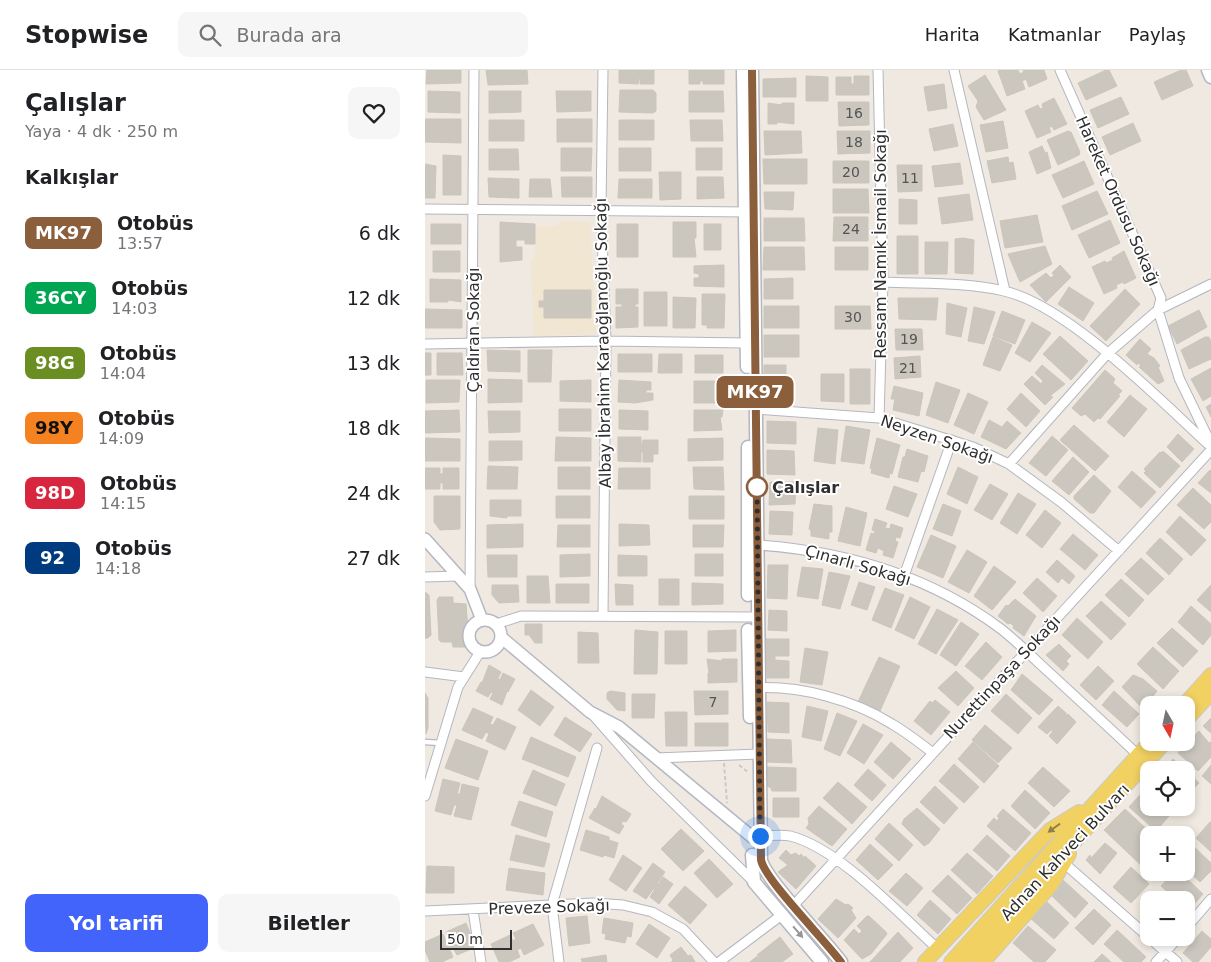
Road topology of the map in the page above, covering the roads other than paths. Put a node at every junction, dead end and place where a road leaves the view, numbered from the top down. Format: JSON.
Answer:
{"nodes":[{"id":1,"x":474,"y":70,"type":"edge"},
{"id":2,"x":603,"y":70,"type":"edge"},
{"id":3,"x":743,"y":70,"type":"edge"},
{"id":4,"x":752,"y":70,"type":"edge"},
{"id":5,"x":878,"y":70,"type":"edge"},
{"id":6,"x":954,"y":70,"type":"edge"},
{"id":7,"x":1060,"y":70,"type":"edge"},
{"id":8,"x":1208,"y":70,"type":"edge"},
{"id":9,"x":1211,"y":77,"type":"edge"},
{"id":10,"x":425,"y":209,"type":"edge"},
{"id":11,"x":473,"y":209,"type":"junction"},
{"id":12,"x":601,"y":209,"type":"junction"},
{"id":13,"x":749,"y":212,"type":"junction"},
{"id":14,"x":883,"y":282,"type":"junction"},
{"id":15,"x":1211,"y":284,"type":"edge"},
{"id":16,"x":1005,"y":291,"type":"junction"},
{"id":17,"x":1158,"y":310,"type":"junction"},
{"id":18,"x":606,"y":341,"type":"junction"},
{"id":19,"x":473,"y":343,"type":"junction"},
{"id":20,"x":746,"y":343,"type":"junction"},
{"id":21,"x":425,"y":344,"type":"edge"},
{"id":22,"x":1107,"y":354,"type":"junction"},
{"id":23,"x":755,"y":409,"type":"junction"},
{"id":24,"x":879,"y":418,"type":"junction"},
{"id":25,"x":952,"y":440,"type":"junction"},
{"id":26,"x":1211,"y":447,"type":"edge"},
{"id":27,"x":1009,"y":464,"type":"junction"},
{"id":28,"x":425,"y":539,"type":"edge"},
{"id":29,"x":757,"y":545,"type":"junction"},
{"id":30,"x":1119,"y":551,"type":"junction"},
{"id":31,"x":458,"y":576,"type":"junction"},
{"id":32,"x":904,"y":576,"type":"junction"},
{"id":33,"x":425,"y":577,"type":"edge"},
{"id":34,"x":470,"y":589,"type":"junction"},
{"id":35,"x":603,"y":616,"type":"junction"},
{"id":36,"x":752,"y":617,"type":"junction"},
{"id":37,"x":482,"y":620,"type":"junction"},
{"id":38,"x":496,"y":624,"type":"junction"},
{"id":39,"x":502,"y":638,"type":"junction"},
{"id":40,"x":1027,"y":651,"type":"junction"},
{"id":41,"x":480,"y":652,"type":"junction"},
{"id":42,"x":425,"y":672,"type":"edge"},
{"id":43,"x":1211,"y":675,"type":"edge"},
{"id":44,"x":464,"y":677,"type":"junction"},
{"id":45,"x":754,"y":688,"type":"junction"},
{"id":46,"x":1211,"y":693,"type":"edge"},
{"id":47,"x":1192,"y":696,"type":"edge"},
{"id":48,"x":1195,"y":710,"type":"edge"},
{"id":49,"x":590,"y":712,"type":"junction"},
{"id":50,"x":425,"y":742,"type":"edge"},
{"id":51,"x":441,"y":743,"type":"junction"},
{"id":52,"x":597,"y":748,"type":"dead end"},
{"id":53,"x":1142,"y":751,"type":"edge"},
{"id":54,"x":1157,"y":751,"type":"edge"},
{"id":55,"x":933,"y":753,"type":"junction"},
{"id":56,"x":755,"y":754,"type":"junction"},
{"id":57,"x":1138,"y":755,"type":"junction"},
{"id":58,"x":656,"y":758,"type":"junction"},
{"id":59,"x":425,"y":796,"type":"edge"},
{"id":60,"x":1095,"y":802,"type":"junction"},
{"id":61,"x":756,"y":836,"type":"junction"},
{"id":62,"x":1077,"y":838,"type":"junction"},
{"id":63,"x":837,"y":858,"type":"junction"},
{"id":64,"x":1065,"y":864,"type":"junction"},
{"id":65,"x":754,"y":882,"type":"junction"},
{"id":66,"x":1211,"y":899,"type":"edge"},
{"id":67,"x":552,"y":905,"type":"junction"},
{"id":68,"x":794,"y":905,"type":"junction"},
{"id":69,"x":473,"y":910,"type":"junction"},
{"id":70,"x":425,"y":911,"type":"edge"},
{"id":71,"x":783,"y":914,"type":"junction"},
{"id":72,"x":1195,"y":918,"type":"edge"},
{"id":73,"x":1170,"y":946,"type":"edge"},
{"id":74,"x":938,"y":949,"type":"junction"},
{"id":75,"x":1165,"y":952,"type":"junction"},
{"id":76,"x":481,"y":962,"type":"edge"},
{"id":77,"x":559,"y":962,"type":"edge"},
{"id":78,"x":714,"y":962,"type":"edge"},
{"id":79,"x":719,"y":962,"type":"edge"},
{"id":80,"x":822,"y":962,"type":"edge"},
{"id":81,"x":841,"y":962,"type":"edge"},
{"id":82,"x":925,"y":962,"type":"edge"},
{"id":83,"x":951,"y":962,"type":"edge"},
{"id":84,"x":965,"y":962,"type":"edge"},
{"id":85,"x":983,"y":962,"type":"edge"},
{"id":86,"x":1156,"y":962,"type":"edge"},
{"id":87,"x":1177,"y":962,"type":"edge"}],
"edges":[{"from":1,"to":11,"type":"street","name":"Çaldıran Sokağı"},
{"from":2,"to":12,"type":"street","name":"Albay İbrahim Karaoğlanoğlu Sokağı"},
{"from":3,"to":13,"type":"main road"},
{"from":4,"to":13,"type":"main road"},
{"from":5,"to":14,"type":"street","name":"Ressam Namık İsmail Sokağı"},
{"from":6,"to":16,"type":"street"},
{"from":7,"to":17,"type":"street","name":"Hareket Ordusu Sokağı"},
{"from":8,"to":9,"type":"main road"},
{"from":10,"to":11,"type":"street"},
{"from":11,"to":12,"type":"street"},
{"from":11,"to":19,"type":"street","name":"Çaldıran Sokağı"},
{"from":12,"to":13,"type":"street"},
{"from":12,"to":18,"type":"street","name":"Albay İbrahim Karaoğlanoğlu Sokağı"},
{"from":13,"to":20,"type":"main road"},
{"from":13,"to":23,"type":"main road"},
{"from":14,"to":16,"type":"street"},
{"from":14,"to":24,"type":"street","name":"Ressam Namık İsmail Sokağı"},
{"from":15,"to":17,"type":"street"},
{"from":16,"to":22,"type":"street"},
{"from":17,"to":22,"type":"street"},
{"from":17,"to":26,"type":"street","name":"Hareket Ordusu Sokağı"},
{"from":18,"to":19,"type":"street"},
{"from":18,"to":20,"type":"street"},
{"from":18,"to":35,"type":"street","name":"Albay İbrahim Karaoğlanoğlu Sokağı"},
{"from":19,"to":21,"type":"street"},
{"from":19,"to":34,"type":"street","name":"Çaldıran Sokağı"},
{"from":20,"to":36,"type":"main road"},
{"from":22,"to":26,"type":"street"},
{"from":22,"to":27,"type":"street"},
{"from":23,"to":24,"type":"street","name":"Neyzen Sokağı"},
{"from":23,"to":29,"type":"main road"},
{"from":24,"to":25,"type":"street","name":"Neyzen Sokağı"},
{"from":25,"to":27,"type":"street","name":"Neyzen Sokağı"},
{"from":25,"to":32,"type":"street"},
{"from":26,"to":30,"type":"street","name":"Nurettinpaşa Sokağı"},
{"from":27,"to":30,"type":"street","name":"Neyzen Sokağı"},
{"from":28,"to":31,"type":"street"},
{"from":29,"to":32,"type":"street","name":"Çınarlı Sokağı"},
{"from":29,"to":36,"type":"main road"},
{"from":30,"to":40,"type":"street","name":"Nurettinpaşa Sokağı"},
{"from":31,"to":33,"type":"street"},
{"from":31,"to":34,"type":"street"},
{"from":32,"to":40,"type":"street","name":"Çınarlı Sokağı"},
{"from":34,"to":37,"type":"street"},
{"from":35,"to":36,"type":"street"},
{"from":35,"to":38,"type":"street"},
{"from":36,"to":45,"type":"main road"},
{"from":37,"to":38,"type":"street"},
{"from":37,"to":41,"type":"street"},
{"from":38,"to":39,"type":"street"},
{"from":39,"to":41,"type":"street"},
{"from":39,"to":49,"type":"street"},
{"from":40,"to":55,"type":"street","name":"Nurettinpaşa Sokağı"},
{"from":40,"to":57,"type":"street","name":"Çınarlı Sokağı"},
{"from":41,"to":44,"type":"street"},
{"from":42,"to":44,"type":"street"},
{"from":43,"to":47,"type":"main road"},
{"from":44,"to":51,"type":"street"},
{"from":45,"to":55,"type":"street"},
{"from":45,"to":56,"type":"main road"},
{"from":46,"to":48,"type":"main road"},
{"from":49,"to":58,"type":"street"},
{"from":49,"to":65,"type":"street"},
{"from":50,"to":51,"type":"lane"},
{"from":51,"to":59,"type":"street"},
{"from":52,"to":67,"type":"street"},
{"from":53,"to":57,"type":"main road","name":"Adnan Kahveci Bulvarı"},
{"from":54,"to":62,"type":"main road","name":"Adnan Kahveci Bulvarı"},
{"from":55,"to":63,"type":"street","name":"Nurettinpaşa Sokağı"},
{"from":56,"to":58,"type":"street"},
{"from":56,"to":61,"type":"main road"},
{"from":56,"to":61,"type":"main road"},
{"from":57,"to":60,"type":"main road","name":"Adnan Kahveci Bulvarı"},
{"from":58,"to":61,"type":"street"},
{"from":60,"to":74,"type":"main road","one_way":true},
{"from":60,"to":83,"type":"main road","name":"Adnan Kahveci Bulvarı"},
{"from":61,"to":63,"type":"street"},
{"from":61,"to":65,"type":"main road"},
{"from":61,"to":68,"type":"main road"},
{"from":62,"to":64,"type":"main road"},
{"from":62,"to":84,"type":"main road","name":"Adnan Kahveci Bulvarı"},
{"from":63,"to":68,"type":"street","name":"Nurettinpaşa Sokağı"},
{"from":63,"to":74,"type":"street"},
{"from":64,"to":75,"type":"street"},
{"from":64,"to":85,"type":"main road"},
{"from":65,"to":71,"type":"main road"},
{"from":66,"to":72,"type":"street"},
{"from":67,"to":69,"type":"street","name":"Preveze Sokağı"},
{"from":67,"to":77,"type":"street"},
{"from":67,"to":78,"type":"street","name":"Preveze Sokağı"},
{"from":68,"to":81,"type":"main road"},
{"from":69,"to":70,"type":"street","name":"Preveze Sokağı"},
{"from":69,"to":76,"type":"street"},
{"from":71,"to":79,"type":"street"},
{"from":71,"to":80,"type":"main road","one_way":true},
{"from":73,"to":75,"type":"street"},
{"from":74,"to":82,"type":"main road"},
{"from":75,"to":86,"type":"street"},
{"from":75,"to":87,"type":"street"}]}
